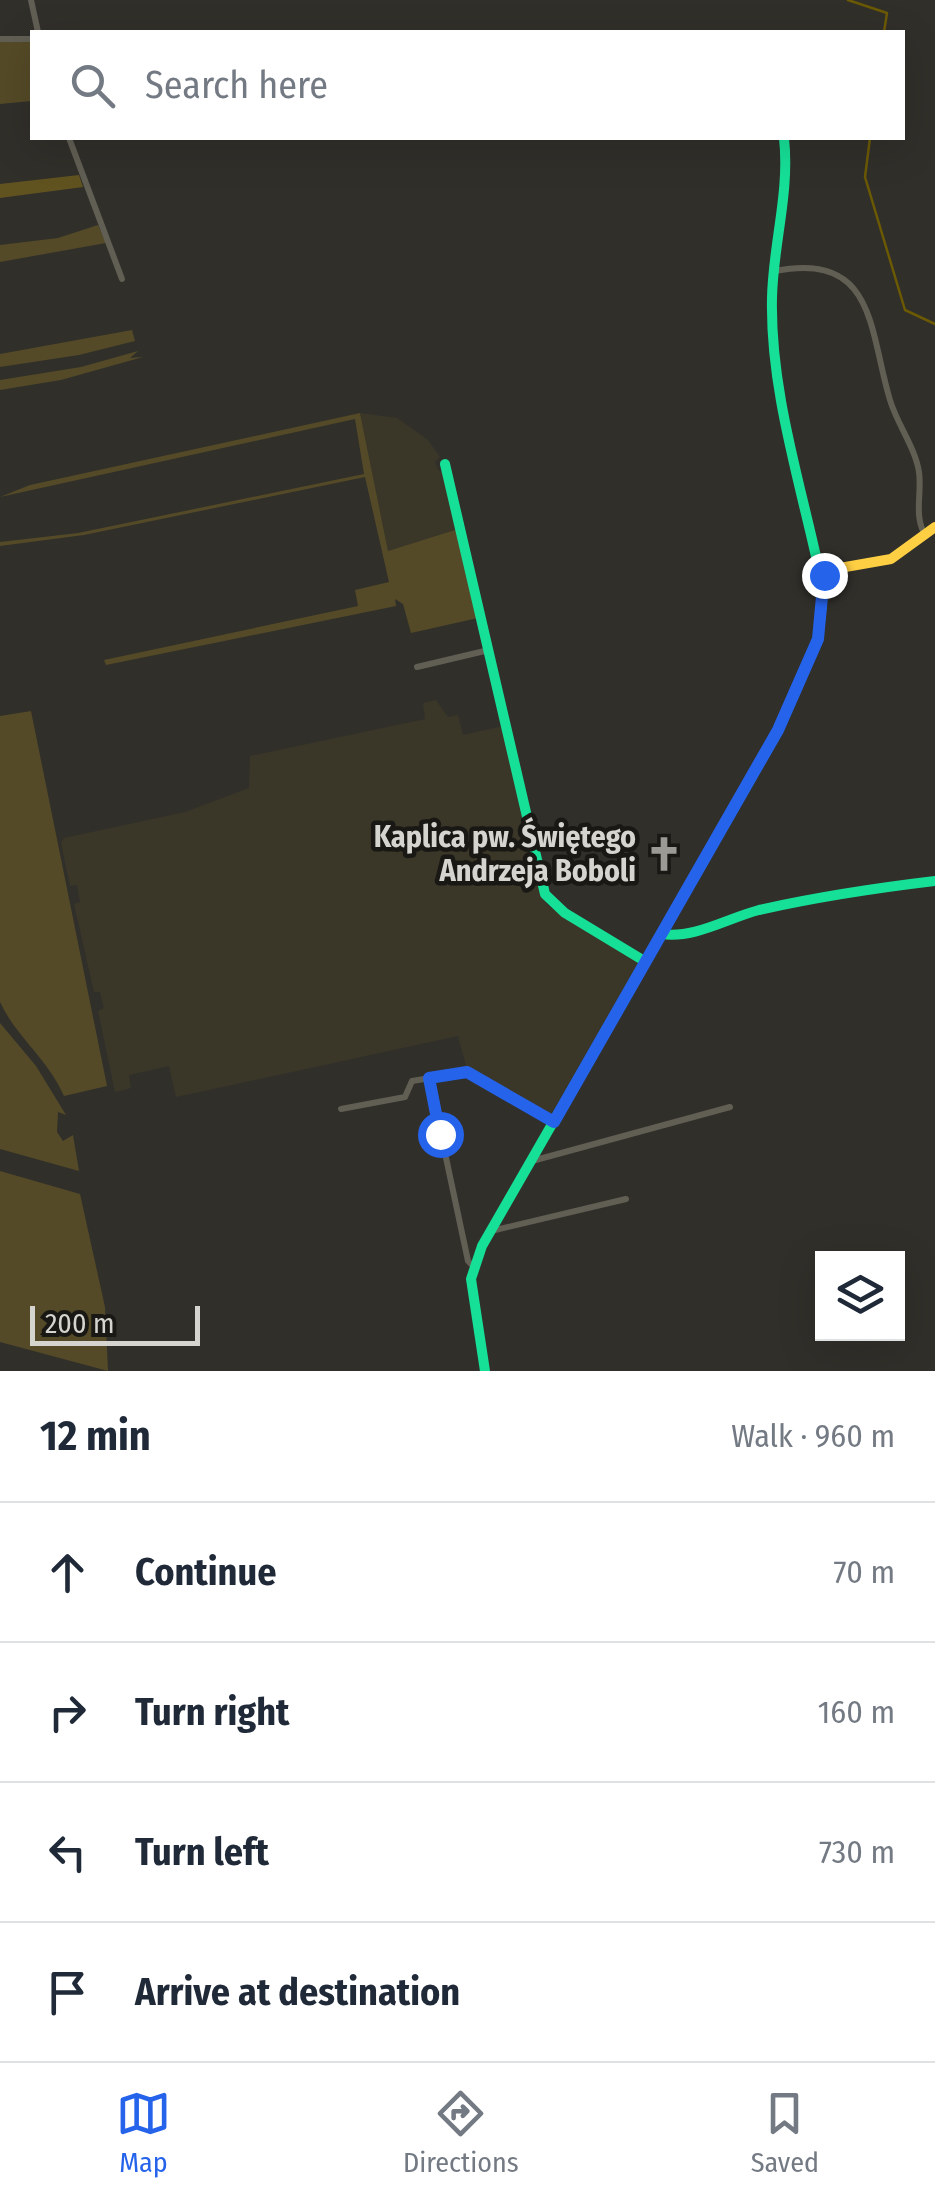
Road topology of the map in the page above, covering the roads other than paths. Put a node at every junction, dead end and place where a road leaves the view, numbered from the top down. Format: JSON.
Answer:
{"nodes":[{"id":1,"x":31,"y":0,"type":"edge"},
{"id":2,"x":38,"y":30,"type":"edge"},
{"id":3,"x":0,"y":39,"type":"edge"},
{"id":4,"x":30,"y":39,"type":"edge"},
{"id":5,"x":71,"y":140,"type":"edge"},
{"id":6,"x":784,"y":140,"type":"edge"},
{"id":7,"x":775,"y":270,"type":"junction"},
{"id":8,"x":122,"y":279,"type":"dead end"},
{"id":9,"x":445,"y":464,"type":"dead end"},
{"id":10,"x":935,"y":526,"type":"edge"},
{"id":11,"x":924,"y":533,"type":"junction"},
{"id":12,"x":824,"y":575,"type":"junction"},
{"id":13,"x":490,"y":650,"type":"junction"},
{"id":14,"x":417,"y":667,"type":"dead end"},
{"id":15,"x":935,"y":881,"type":"edge"},
{"id":16,"x":662,"y":934,"type":"junction"},
{"id":17,"x":646,"y":962,"type":"junction"},
{"id":18,"x":429,"y":1078,"type":"junction"},
{"id":19,"x":730,"y":1108,"type":"dead end"},
{"id":20,"x":341,"y":1109,"type":"dead end"},
{"id":21,"x":554,"y":1122,"type":"junction"},
{"id":22,"x":530,"y":1162,"type":"junction"},
{"id":23,"x":626,"y":1198,"type":"dead end"},
{"id":24,"x":490,"y":1231,"type":"junction"},
{"id":25,"x":473,"y":1266,"type":"junction"},
{"id":26,"x":485,"y":1371,"type":"edge"}],
"edges":[{"from":1,"to":2,"type":"street"},
{"from":3,"to":4,"type":"street"},
{"from":5,"to":8,"type":"street"},
{"from":6,"to":7,"type":"street"},
{"from":7,"to":11,"type":"street"},
{"from":7,"to":12,"type":"street"},
{"from":9,"to":13,"type":"street"},
{"from":10,"to":11,"type":"street"},
{"from":11,"to":12,"type":"street"},
{"from":12,"to":16,"type":"street"},
{"from":13,"to":14,"type":"street"},
{"from":13,"to":17,"type":"street"},
{"from":15,"to":16,"type":"street"},
{"from":16,"to":17,"type":"street"},
{"from":17,"to":21,"type":"street"},
{"from":18,"to":20,"type":"street"},
{"from":18,"to":21,"type":"street"},
{"from":18,"to":25,"type":"street"},
{"from":19,"to":22,"type":"street"},
{"from":21,"to":22,"type":"street"},
{"from":22,"to":24,"type":"street"},
{"from":23,"to":24,"type":"street"},
{"from":24,"to":25,"type":"street"},
{"from":25,"to":26,"type":"street"}]}
